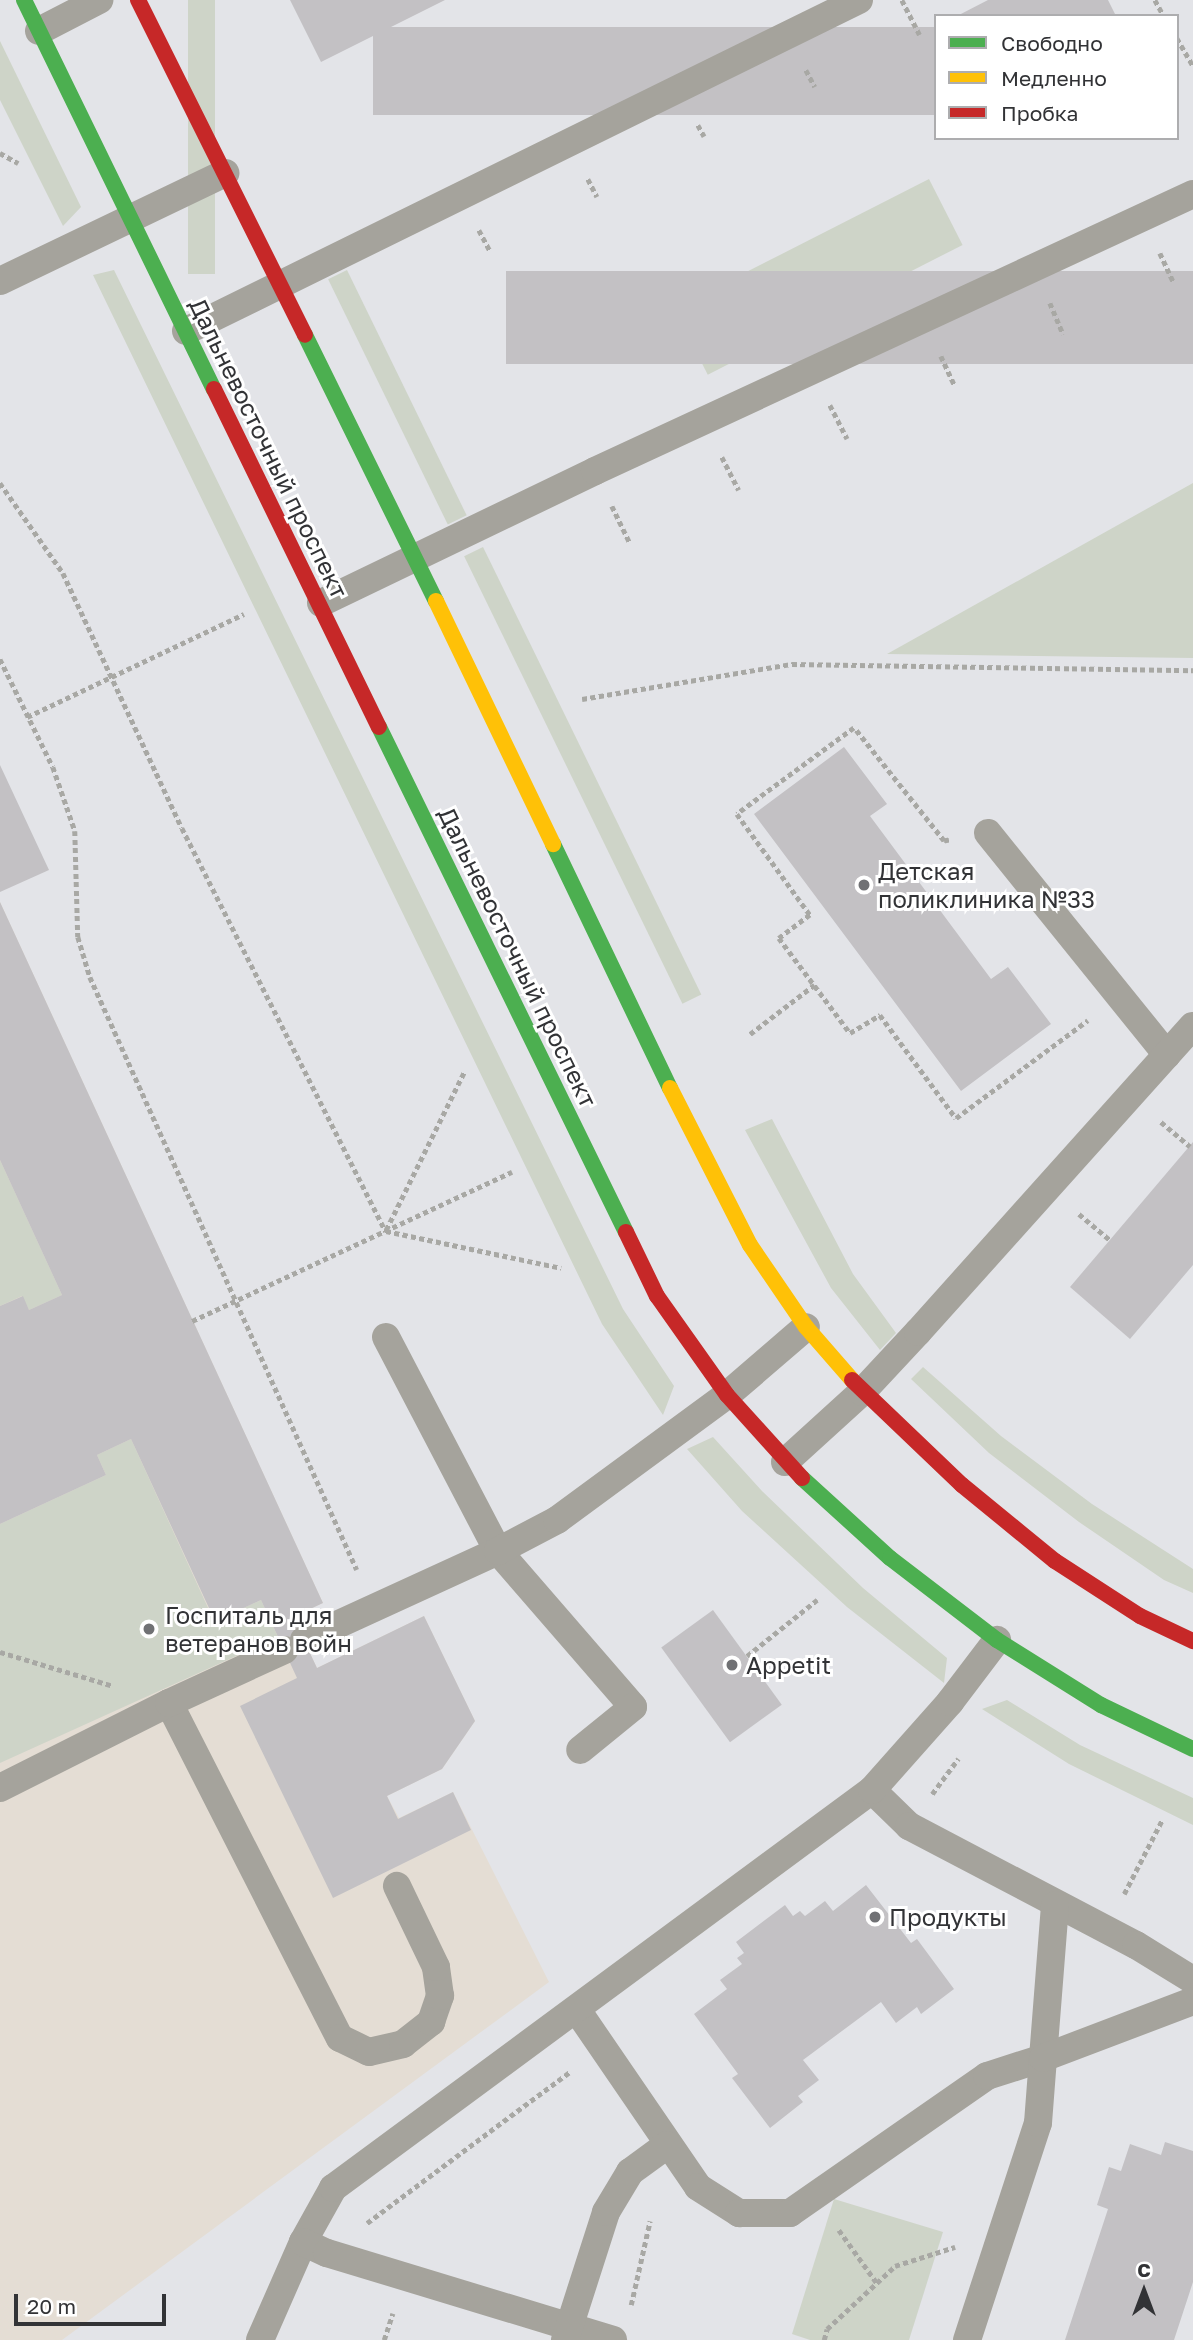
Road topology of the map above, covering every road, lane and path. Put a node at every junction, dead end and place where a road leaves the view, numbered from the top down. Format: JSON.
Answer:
{"nodes":[{"id":1,"x":24,"y":0,"type":"edge"},
{"id":2,"x":99,"y":0,"type":"edge"},
{"id":3,"x":138,"y":0,"type":"edge"},
{"id":4,"x":859,"y":0,"type":"edge"},
{"id":5,"x":902,"y":0,"type":"edge"},
{"id":6,"x":39,"y":31,"type":"junction"},
{"id":7,"x":920,"y":35,"type":"dead end"},
{"id":8,"x":1179,"y":42,"type":"edge"},
{"id":9,"x":1193,"y":66,"type":"edge"},
{"id":10,"x":0,"y":153,"type":"edge"},
{"id":11,"x":18,"y":163,"type":"dead end"},
{"id":12,"x":225,"y":173,"type":"junction"},
{"id":13,"x":1193,"y":194,"type":"edge"},
{"id":14,"x":132,"y":220,"type":"junction"},
{"id":15,"x":0,"y":281,"type":"edge"},
{"id":16,"x":280,"y":286,"type":"junction"},
{"id":17,"x":187,"y":331,"type":"junction"},
{"id":18,"x":0,"y":483,"type":"edge"},
{"id":19,"x":415,"y":557,"type":"junction"},
{"id":20,"x":321,"y":603,"type":"junction"},
{"id":21,"x":244,"y":614,"type":"dead end"},
{"id":22,"x":0,"y":659,"type":"edge"},
{"id":23,"x":1193,"y":670,"type":"edge"},
{"id":24,"x":110,"y":678,"type":"junction"},
{"id":25,"x":582,"y":699,"type":"dead end"},
{"id":26,"x":27,"y":717,"type":"junction"},
{"id":27,"x":988,"y":833,"type":"joint"},
{"id":28,"x":814,"y":985,"type":"junction"},
{"id":29,"x":1119,"y":996,"type":"junction"},
{"id":30,"x":1193,"y":1026,"type":"edge"},
{"id":31,"x":750,"y":1034,"type":"dead end"},
{"id":32,"x":1167,"y":1055,"type":"junction"},
{"id":33,"x":464,"y":1070,"type":"dead end"},
{"id":34,"x":512,"y":1172,"type":"dead end"},
{"id":35,"x":386,"y":1231,"type":"junction"},
{"id":36,"x":561,"y":1268,"type":"dead end"},
{"id":37,"x":237,"y":1301,"type":"junction"},
{"id":38,"x":192,"y":1321,"type":"dead end"},
{"id":39,"x":806,"y":1327,"type":"junction"},
{"id":40,"x":386,"y":1337,"type":"dead end"},
{"id":41,"x":862,"y":1392,"type":"junction"},
{"id":42,"x":727,"y":1395,"type":"junction"},
{"id":43,"x":785,"y":1462,"type":"junction"},
{"id":44,"x":498,"y":1551,"type":"junction"},
{"id":45,"x":817,"y":1600,"type":"dead end"},
{"id":46,"x":374,"y":1609,"type":"junction"},
{"id":47,"x":997,"y":1640,"type":"junction"},
{"id":48,"x":1193,"y":1641,"type":"edge"},
{"id":49,"x":0,"y":1652,"type":"edge"},
{"id":50,"x":747,"y":1656,"type":"dead end"},
{"id":51,"x":169,"y":1703,"type":"junction"},
{"id":52,"x":1193,"y":1749,"type":"edge"},
{"id":53,"x":580,"y":1750,"type":"dead end"},
{"id":54,"x":961,"y":1755,"type":"dead end"},
{"id":55,"x":0,"y":1788,"type":"edge"},
{"id":56,"x":872,"y":1790,"type":"junction"},
{"id":57,"x":1162,"y":1820,"type":"dead end"},
{"id":58,"x":909,"y":1826,"type":"junction"},
{"id":59,"x":397,"y":1886,"type":"dead end"},
{"id":60,"x":1055,"y":1905,"type":"junction"},
{"id":61,"x":1105,"y":1930,"type":"junction"},
{"id":62,"x":1193,"y":1980,"type":"edge"},
{"id":63,"x":1193,"y":2001,"type":"edge"},
{"id":64,"x":577,"y":2010,"type":"junction"},
{"id":65,"x":602,"y":2048,"type":"junction"},
{"id":66,"x":1043,"y":2058,"type":"junction"},
{"id":67,"x":667,"y":2145,"type":"junction"},
{"id":68,"x":815,"y":2196,"type":"junction"},
{"id":69,"x":653,"y":2210,"type":"dead end"},
{"id":70,"x":1002,"y":2232,"type":"junction"},
{"id":71,"x":315,"y":2247,"type":"junction"},
{"id":72,"x":877,"y":2283,"type":"junction"},
{"id":73,"x":629,"y":2314,"type":"dead end"},
{"id":74,"x":567,"y":2333,"type":"edge"},
{"id":75,"x":260,"y":2340,"type":"edge"},
{"id":76,"x":613,"y":2340,"type":"edge"},
{"id":77,"x":824,"y":2340,"type":"edge"},
{"id":78,"x":967,"y":2340,"type":"edge"}],
"edges":[{"from":1,"to":6,"type":"street","name":"Дальневосточный проспект"},
{"from":2,"to":6,"type":"lane"},
{"from":3,"to":12,"type":"street"},
{"from":4,"to":16,"type":"lane"},
{"from":5,"to":7,"type":"path"},
{"from":6,"to":14,"type":"street","name":"Дальневосточный проспект"},
{"from":8,"to":9,"type":"path"},
{"from":10,"to":11,"type":"path"},
{"from":12,"to":14,"type":"lane"},
{"from":12,"to":16,"type":"street"},
{"from":13,"to":19,"type":"lane"},
{"from":14,"to":15,"type":"lane"},
{"from":14,"to":17,"type":"street","name":"Дальневосточный проспект"},
{"from":16,"to":17,"type":"lane"},
{"from":16,"to":19,"type":"street"},
{"from":17,"to":20,"type":"street","name":"Дальневосточный проспект"},
{"from":18,"to":24,"type":"path"},
{"from":19,"to":20,"type":"lane"},
{"from":19,"to":39,"type":"street"},
{"from":20,"to":42,"type":"street","name":"Дальневосточный проспект"},
{"from":21,"to":24,"type":"path"},
{"from":22,"to":26,"type":"path"},
{"from":23,"to":25,"type":"path"},
{"from":24,"to":26,"type":"path"},
{"from":24,"to":35,"type":"path"},
{"from":26,"to":37,"type":"path"},
{"from":27,"to":28,"type":"path"},
{"from":27,"to":29,"type":"lane"},
{"from":28,"to":29,"type":"path"},
{"from":28,"to":31,"type":"path"},
{"from":29,"to":32,"type":"lane"},
{"from":30,"to":32,"type":"lane"},
{"from":32,"to":41,"type":"lane"},
{"from":33,"to":35,"type":"path"},
{"from":34,"to":35,"type":"path"},
{"from":35,"to":36,"type":"path"},
{"from":35,"to":37,"type":"path"},
{"from":37,"to":38,"type":"path"},
{"from":37,"to":46,"type":"path"},
{"from":39,"to":41,"type":"street"},
{"from":39,"to":42,"type":"lane"},
{"from":40,"to":44,"type":"lane"},
{"from":41,"to":43,"type":"lane"},
{"from":41,"to":48,"type":"street"},
{"from":42,"to":43,"type":"street","name":"Дальневосточный проспект"},
{"from":42,"to":44,"type":"lane"},
{"from":43,"to":47,"type":"street","name":"Дальневосточный проспект"},
{"from":44,"to":46,"type":"lane"},
{"from":44,"to":53,"type":"lane"},
{"from":45,"to":50,"type":"path"},
{"from":46,"to":51,"type":"lane"},
{"from":47,"to":52,"type":"street","name":"Дальневосточный проспект"},
{"from":47,"to":56,"type":"lane"},
{"from":49,"to":51,"type":"path"},
{"from":51,"to":55,"type":"lane"},
{"from":51,"to":59,"type":"lane"},
{"from":54,"to":58,"type":"path"},
{"from":56,"to":58,"type":"lane"},
{"from":56,"to":64,"type":"lane"},
{"from":57,"to":61,"type":"path"},
{"from":58,"to":60,"type":"lane"},
{"from":60,"to":61,"type":"lane"},
{"from":60,"to":66,"type":"lane"},
{"from":61,"to":62,"type":"lane"},
{"from":63,"to":66,"type":"lane"},
{"from":64,"to":65,"type":"lane"},
{"from":64,"to":71,"type":"lane"},
{"from":65,"to":67,"type":"lane"},
{"from":65,"to":71,"type":"path"},
{"from":66,"to":68,"type":"lane"},
{"from":66,"to":70,"type":"lane"},
{"from":67,"to":68,"type":"lane"},
{"from":67,"to":74,"type":"lane"},
{"from":68,"to":72,"type":"path"},
{"from":69,"to":73,"type":"path"},
{"from":70,"to":72,"type":"path"},
{"from":70,"to":78,"type":"lane"},
{"from":71,"to":74,"type":"lane"},
{"from":71,"to":75,"type":"lane"},
{"from":72,"to":77,"type":"path"},
{"from":74,"to":76,"type":"lane"}]}
